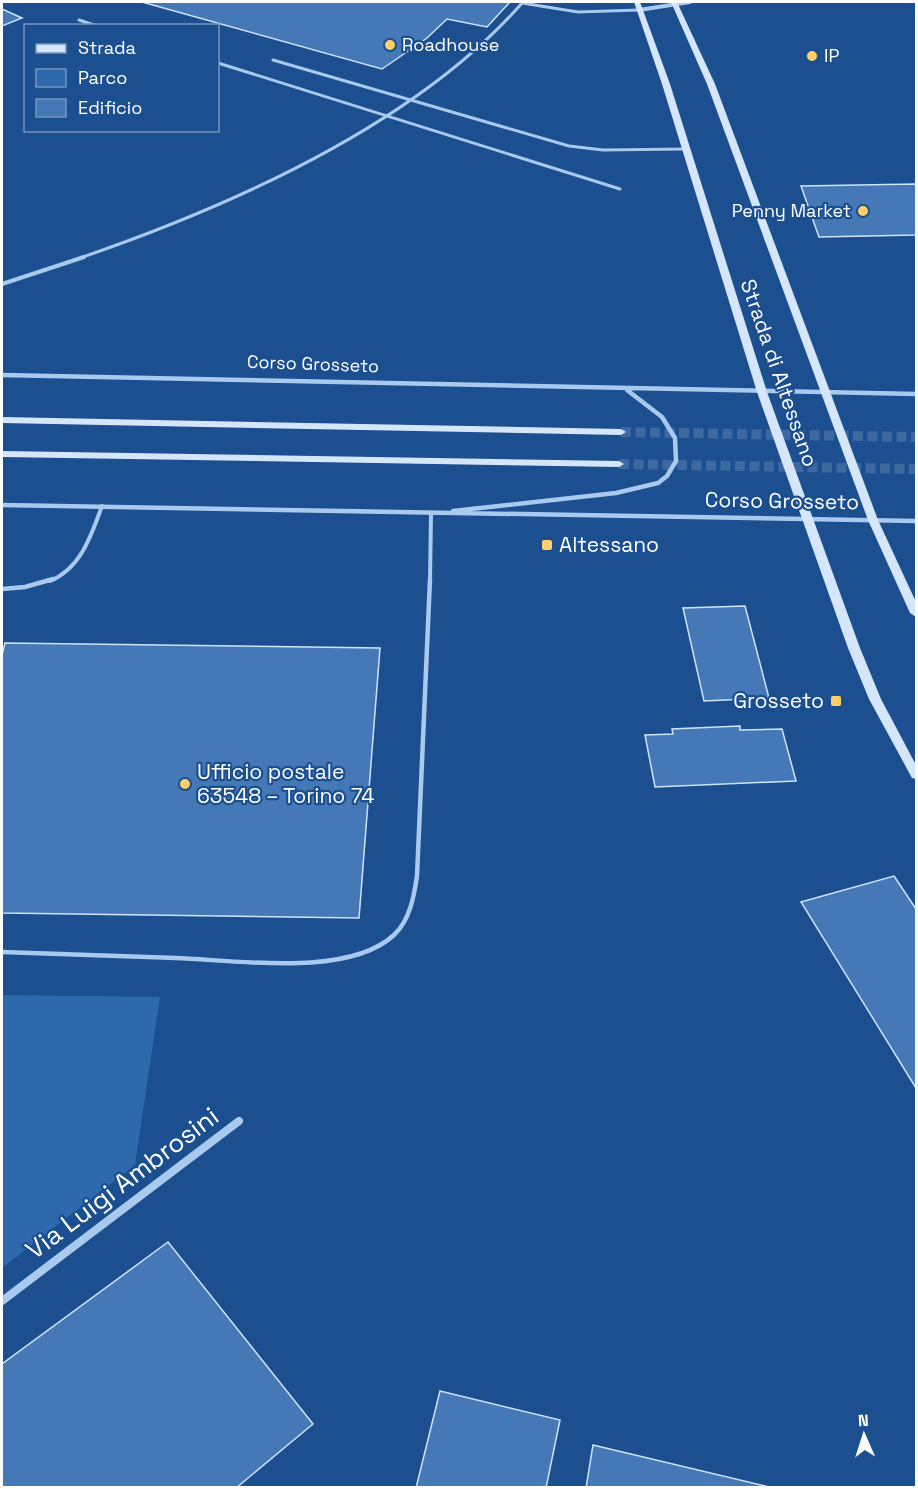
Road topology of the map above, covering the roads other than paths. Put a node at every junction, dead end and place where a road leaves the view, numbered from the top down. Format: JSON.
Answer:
{"nodes":[{"id":1,"x":523,"y":2,"type":"edge"},
{"id":2,"x":690,"y":2,"type":"edge"},
{"id":3,"x":675,"y":4,"type":"edge"},
{"id":4,"x":638,"y":6,"type":"edge"},
{"id":5,"x":79,"y":20,"type":"dead end"},
{"id":6,"x":91,"y":24,"type":"edge"},
{"id":7,"x":273,"y":60,"type":"dead end"},
{"id":8,"x":219,"y":63,"type":"edge"},
{"id":9,"x":408,"y":100,"type":"junction"},
{"id":10,"x":384,"y":116,"type":"junction"},
{"id":11,"x":686,"y":149,"type":"junction"},
{"id":12,"x":620,"y":189,"type":"dead end"},
{"id":13,"x":2,"y":284,"type":"edge"},
{"id":14,"x":2,"y":375,"type":"edge"},
{"id":15,"x":624,"y":389,"type":"junction"},
{"id":16,"x":762,"y":392,"type":"junction"},
{"id":17,"x":825,"y":393,"type":"junction"},
{"id":18,"x":916,"y":394,"type":"edge"},
{"id":19,"x":2,"y":420,"type":"edge"},
{"id":20,"x":621,"y":432,"type":"tunnel mouth"},
{"id":21,"x":2,"y":454,"type":"edge"},
{"id":22,"x":619,"y":464,"type":"tunnel mouth"},
{"id":23,"x":2,"y":505,"type":"edge"},
{"id":24,"x":102,"y":506,"type":"junction"},
{"id":25,"x":431,"y":513,"type":"junction"},
{"id":26,"x":809,"y":519,"type":"junction"},
{"id":27,"x":873,"y":520,"type":"junction"},
{"id":28,"x":916,"y":521,"type":"edge"},
{"id":29,"x":2,"y":589,"type":"edge"},
{"id":30,"x":916,"y":613,"type":"edge"},
{"id":31,"x":916,"y":775,"type":"edge"},
{"id":32,"x":2,"y":952,"type":"edge"},
{"id":33,"x":239,"y":1121,"type":"dead end"},
{"id":34,"x":2,"y":1301,"type":"edge"}],
"edges":[{"from":1,"to":4,"type":"lane"},
{"from":1,"to":9,"type":"lane"},
{"from":2,"to":3,"type":"street"},
{"from":3,"to":4,"type":"street"},
{"from":3,"to":17,"type":"street","name":"Strada di Altessano"},
{"from":4,"to":11,"type":"street","name":"Strada di Altessano"},
{"from":5,"to":6,"type":"lane"},
{"from":7,"to":9,"type":"lane"},
{"from":8,"to":10,"type":"lane"},
{"from":9,"to":10,"type":"lane"},
{"from":9,"to":11,"type":"lane"},
{"from":10,"to":12,"type":"lane"},
{"from":10,"to":13,"type":"lane"},
{"from":11,"to":16,"type":"street","name":"Strada di Altessano"},
{"from":14,"to":15,"type":"street","name":"Corso Grosseto"},
{"from":15,"to":16,"type":"street","name":"Corso Grosseto"},
{"from":15,"to":25,"type":"street","name":"Corso Grosseto"},
{"from":16,"to":17,"type":"street","name":"Corso Grosseto"},
{"from":16,"to":26,"type":"street","name":"Strada di Altessano"},
{"from":17,"to":18,"type":"street","name":"Corso Grosseto"},
{"from":17,"to":27,"type":"street","name":"Strada di Altessano"},
{"from":19,"to":20,"type":"street"},
{"from":21,"to":22,"type":"street"},
{"from":23,"to":24,"type":"street","name":"Corso Grosseto"},
{"from":24,"to":25,"type":"street","name":"Corso Grosseto"},
{"from":24,"to":29,"type":"lane"},
{"from":25,"to":26,"type":"street","name":"Corso Grosseto"},
{"from":25,"to":32,"type":"lane"},
{"from":26,"to":27,"type":"street","name":"Corso Grosseto"},
{"from":26,"to":31,"type":"street","name":"Strada di Altessano"},
{"from":27,"to":28,"type":"street","name":"Corso Grosseto"},
{"from":27,"to":30,"type":"street","name":"Strada di Altessano"},
{"from":33,"to":34,"type":"street","name":"Via Luigi Ambrosini"}]}
